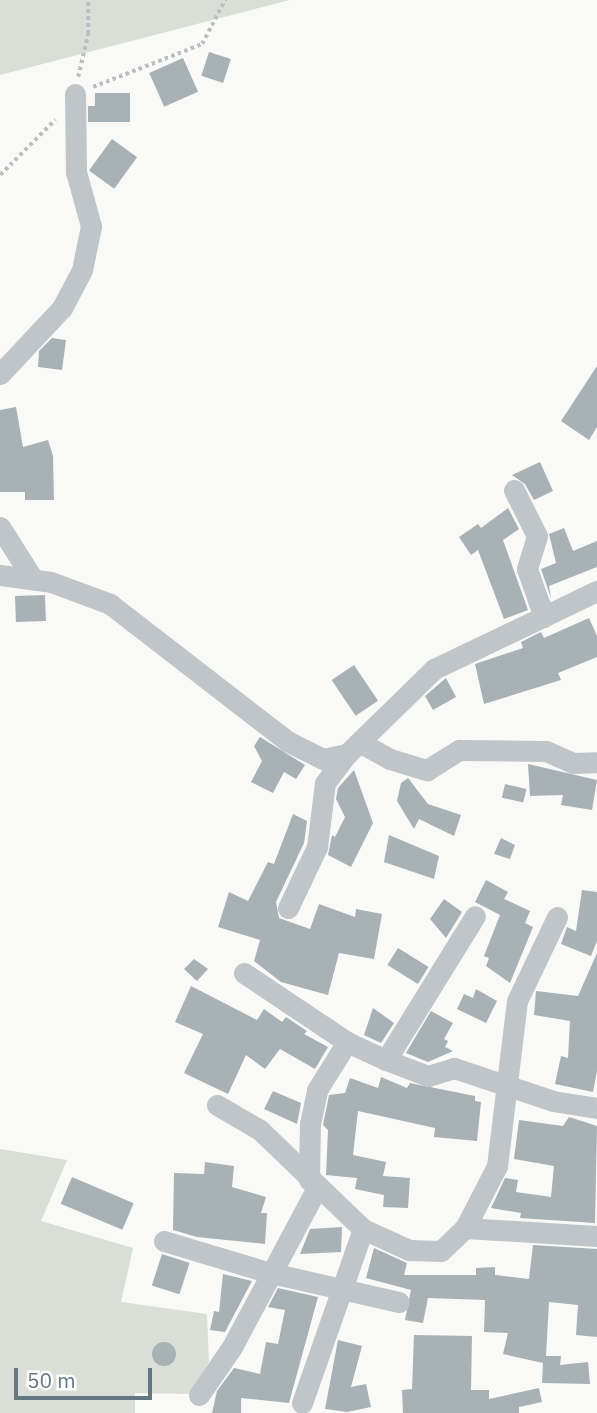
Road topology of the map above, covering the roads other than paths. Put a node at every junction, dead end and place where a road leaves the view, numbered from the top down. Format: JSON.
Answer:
{"nodes":[{"id":1,"x":75,"y":94,"type":"road end"},
{"id":2,"x":0,"y":374,"type":"edge"},
{"id":3,"x":514,"y":490,"type":"dead end"},
{"id":4,"x":0,"y":527,"type":"edge"},
{"id":5,"x":0,"y":575,"type":"edge"},
{"id":6,"x":33,"y":579,"type":"junction"},
{"id":7,"x":597,"y":591,"type":"edge"},
{"id":8,"x":575,"y":602,"type":"junction"},
{"id":9,"x":597,"y":606,"type":"edge"},
{"id":10,"x":544,"y":617,"type":"junction"},
{"id":11,"x":354,"y":749,"type":"junction"},
{"id":12,"x":597,"y":762,"type":"edge"},
{"id":13,"x":288,"y":908,"type":"dead end"},
{"id":14,"x":475,"y":916,"type":"dead end"},
{"id":15,"x":556,"y":917,"type":"dead end"},
{"id":16,"x":244,"y":973,"type":"dead end"},
{"id":17,"x":347,"y":1042,"type":"junction"},
{"id":18,"x":386,"y":1060,"type":"junction"},
{"id":19,"x":508,"y":1088,"type":"junction"},
{"id":20,"x":217,"y":1105,"type":"dead end"},
{"id":21,"x":597,"y":1108,"type":"edge"},
{"id":22,"x":313,"y":1184,"type":"junction"},
{"id":23,"x":464,"y":1228,"type":"junction"},
{"id":24,"x":363,"y":1229,"type":"junction"},
{"id":25,"x":597,"y":1236,"type":"edge"},
{"id":26,"x":164,"y":1241,"type":"dead end"},
{"id":27,"x":271,"y":1273,"type":"junction"},
{"id":28,"x":342,"y":1289,"type":"junction"},
{"id":29,"x":399,"y":1302,"type":"dead end"},
{"id":30,"x":199,"y":1395,"type":"dead end"},
{"id":31,"x":302,"y":1403,"type":"dead end"}],
"edges":[{"from":1,"to":2,"type":"street"},
{"from":3,"to":10,"type":"street"},
{"from":4,"to":6,"type":"street"},
{"from":5,"to":6,"type":"street"},
{"from":6,"to":11,"type":"street"},
{"from":7,"to":8,"type":"street"},
{"from":8,"to":9,"type":"street"},
{"from":8,"to":10,"type":"street"},
{"from":10,"to":11,"type":"street"},
{"from":11,"to":12,"type":"street"},
{"from":11,"to":13,"type":"street"},
{"from":14,"to":18,"type":"street"},
{"from":15,"to":19,"type":"street"},
{"from":16,"to":17,"type":"street"},
{"from":17,"to":18,"type":"street"},
{"from":17,"to":22,"type":"street"},
{"from":18,"to":19,"type":"street"},
{"from":19,"to":21,"type":"street"},
{"from":19,"to":23,"type":"street"},
{"from":20,"to":22,"type":"street"},
{"from":22,"to":24,"type":"street"},
{"from":22,"to":27,"type":"street"},
{"from":23,"to":24,"type":"street"},
{"from":23,"to":25,"type":"street"},
{"from":24,"to":28,"type":"street"},
{"from":26,"to":27,"type":"street"},
{"from":27,"to":28,"type":"street"},
{"from":27,"to":30,"type":"street"},
{"from":28,"to":29,"type":"street"},
{"from":28,"to":31,"type":"street"}]}
